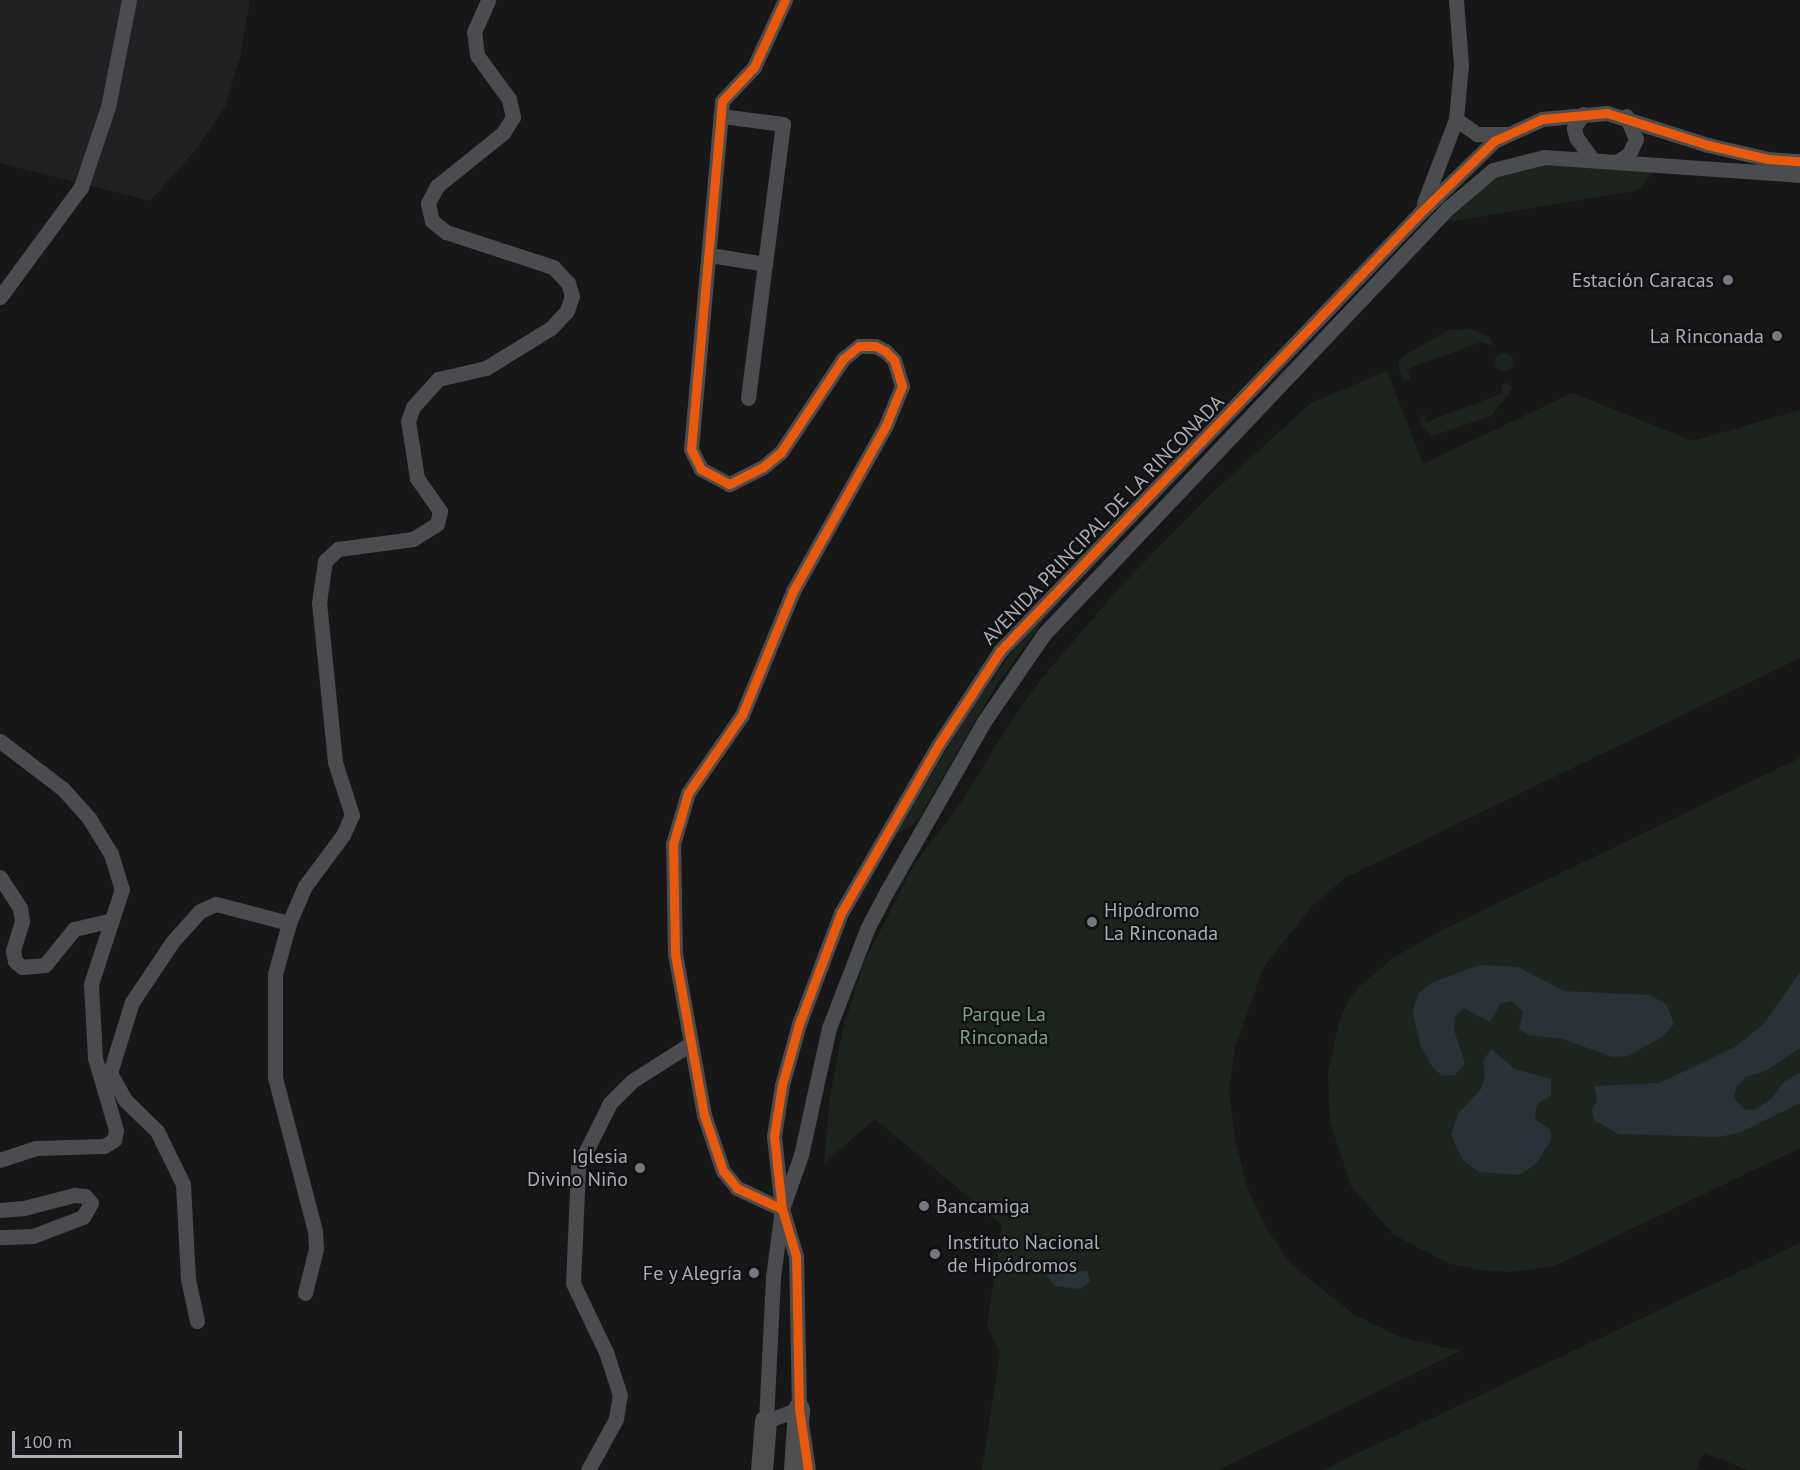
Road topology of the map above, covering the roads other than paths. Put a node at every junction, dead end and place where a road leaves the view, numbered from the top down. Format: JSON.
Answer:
{"nodes":[{"id":1,"x":129,"y":0,"type":"edge"},
{"id":2,"x":488,"y":0,"type":"edge"},
{"id":3,"x":785,"y":0,"type":"edge"},
{"id":4,"x":1456,"y":0,"type":"edge"},
{"id":5,"x":1583,"y":114,"type":"junction"},
{"id":6,"x":721,"y":116,"type":"junction"},
{"id":7,"x":1626,"y":116,"type":"junction"},
{"id":8,"x":1456,"y":119,"type":"junction"},
{"id":9,"x":1507,"y":134,"type":"junction"},
{"id":10,"x":1592,"y":159,"type":"junction"},
{"id":11,"x":1800,"y":160,"type":"edge"},
{"id":12,"x":1618,"y":161,"type":"junction"},
{"id":13,"x":1800,"y":175,"type":"edge"},
{"id":14,"x":1419,"y":214,"type":"junction"},
{"id":15,"x":710,"y":255,"type":"junction"},
{"id":16,"x":765,"y":264,"type":"junction"},
{"id":17,"x":0,"y":297,"type":"edge"},
{"id":18,"x":748,"y":398,"type":"dead end"},
{"id":19,"x":0,"y":741,"type":"edge"},
{"id":20,"x":0,"y":877,"type":"edge"},
{"id":21,"x":109,"y":921,"type":"junction"},
{"id":22,"x":289,"y":923,"type":"junction"},
{"id":23,"x":690,"y":1044,"type":"junction"},
{"id":24,"x":109,"y":1071,"type":"junction"},
{"id":25,"x":105,"y":1089,"type":"junction"},
{"id":26,"x":0,"y":1160,"type":"edge"},
{"id":27,"x":782,"y":1209,"type":"junction"},
{"id":28,"x":0,"y":1210,"type":"edge"},
{"id":29,"x":0,"y":1237,"type":"edge"},
{"id":30,"x":305,"y":1293,"type":"dead end"},
{"id":31,"x":197,"y":1321,"type":"dead end"},
{"id":32,"x":799,"y":1409,"type":"junction"},
{"id":33,"x":766,"y":1421,"type":"junction"},
{"id":34,"x":588,"y":1470,"type":"edge"},
{"id":35,"x":762,"y":1470,"type":"edge"},
{"id":36,"x":795,"y":1470,"type":"edge"},
{"id":37,"x":808,"y":1470,"type":"edge"}],
"edges":[{"from":1,"to":17,"type":"street"},
{"from":2,"to":22,"type":"street"},
{"from":3,"to":6,"type":"street"},
{"from":4,"to":8,"type":"street"},
{"from":5,"to":7,"type":"street","name":"AVENIDA PRINCIPAL DE LA RINCONADA"},
{"from":5,"to":9,"type":"street","name":"AVENIDA PRINCIPAL DE LA RINCONADA"},
{"from":5,"to":10,"type":"street"},
{"from":6,"to":15,"type":"street"},
{"from":6,"to":16,"type":"street"},
{"from":7,"to":11,"type":"street","name":"AVENIDA PRINCIPAL DE LA RINCONADA"},
{"from":7,"to":12,"type":"street"},
{"from":8,"to":9,"type":"street"},
{"from":8,"to":14,"type":"street"},
{"from":9,"to":14,"type":"street","name":"AVENIDA PRINCIPAL DE LA RINCONADA"},
{"from":10,"to":12,"type":"street","name":"AVENIDA PRINCIPAL DE LA RINCONADA"},
{"from":10,"to":27,"type":"street","name":"AVENIDA PRINCIPAL DE LA RINCONADA"},
{"from":12,"to":13,"type":"street","name":"AVENIDA PRINCIPAL DE LA RINCONADA"},
{"from":14,"to":27,"type":"street","name":"AVENIDA PRINCIPAL DE LA RINCONADA"},
{"from":15,"to":16,"type":"street"},
{"from":15,"to":23,"type":"street"},
{"from":16,"to":18,"type":"street"},
{"from":19,"to":21,"type":"street"},
{"from":20,"to":21,"type":"street"},
{"from":21,"to":25,"type":"street"},
{"from":22,"to":24,"type":"street"},
{"from":22,"to":30,"type":"street"},
{"from":23,"to":27,"type":"street"},
{"from":23,"to":34,"type":"street"},
{"from":24,"to":25,"type":"street"},
{"from":24,"to":31,"type":"street"},
{"from":25,"to":26,"type":"street"},
{"from":27,"to":32,"type":"street","name":"AVENIDA PRINCIPAL DE LA RINCONADA"},
{"from":27,"to":33,"type":"street","name":"AVENIDA PRINCIPAL DE LA RINCONADA"},
{"from":28,"to":29,"type":"street"},
{"from":32,"to":33,"type":"street"},
{"from":32,"to":36,"type":"highway"},
{"from":32,"to":37,"type":"street","name":"AVENIDA PRINCIPAL DE LA RINCONADA"},
{"from":33,"to":35,"type":"highway"}]}
